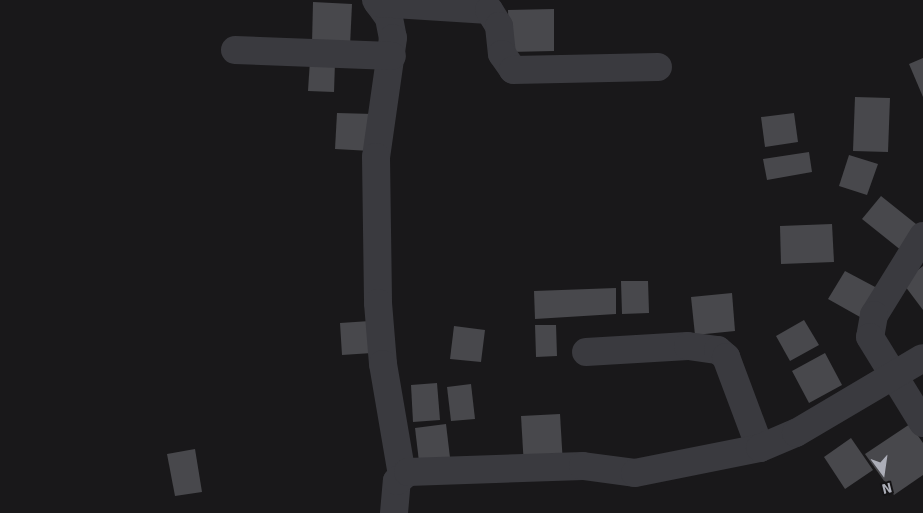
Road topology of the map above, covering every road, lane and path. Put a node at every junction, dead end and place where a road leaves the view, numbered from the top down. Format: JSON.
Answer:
{"nodes":[{"id":1,"x":377,"y":2,"type":"edge"},
{"id":2,"x":234,"y":50,"type":"dead end"},
{"id":3,"x":392,"y":56,"type":"junction"},
{"id":4,"x":658,"y":67,"type":"dead end"},
{"id":5,"x":923,"y":236,"type":"edge"},
{"id":6,"x":586,"y":352,"type":"dead end"},
{"id":7,"x":923,"y":358,"type":"edge"},
{"id":8,"x":894,"y":374,"type":"junction"},
{"id":9,"x":923,"y":423,"type":"edge"},
{"id":10,"x":760,"y":448,"type":"junction"},
{"id":11,"x":402,"y":475,"type":"junction"},
{"id":12,"x":394,"y":513,"type":"edge"}],
"edges":[{"from":1,"to":3,"type":"street"},
{"from":1,"to":4,"type":"street"},
{"from":2,"to":3,"type":"street"},
{"from":3,"to":11,"type":"street"},
{"from":5,"to":8,"type":"street"},
{"from":6,"to":10,"type":"street"},
{"from":7,"to":8,"type":"street"},
{"from":8,"to":9,"type":"street"},
{"from":8,"to":10,"type":"street"},
{"from":10,"to":11,"type":"street"},
{"from":11,"to":12,"type":"street"}]}
